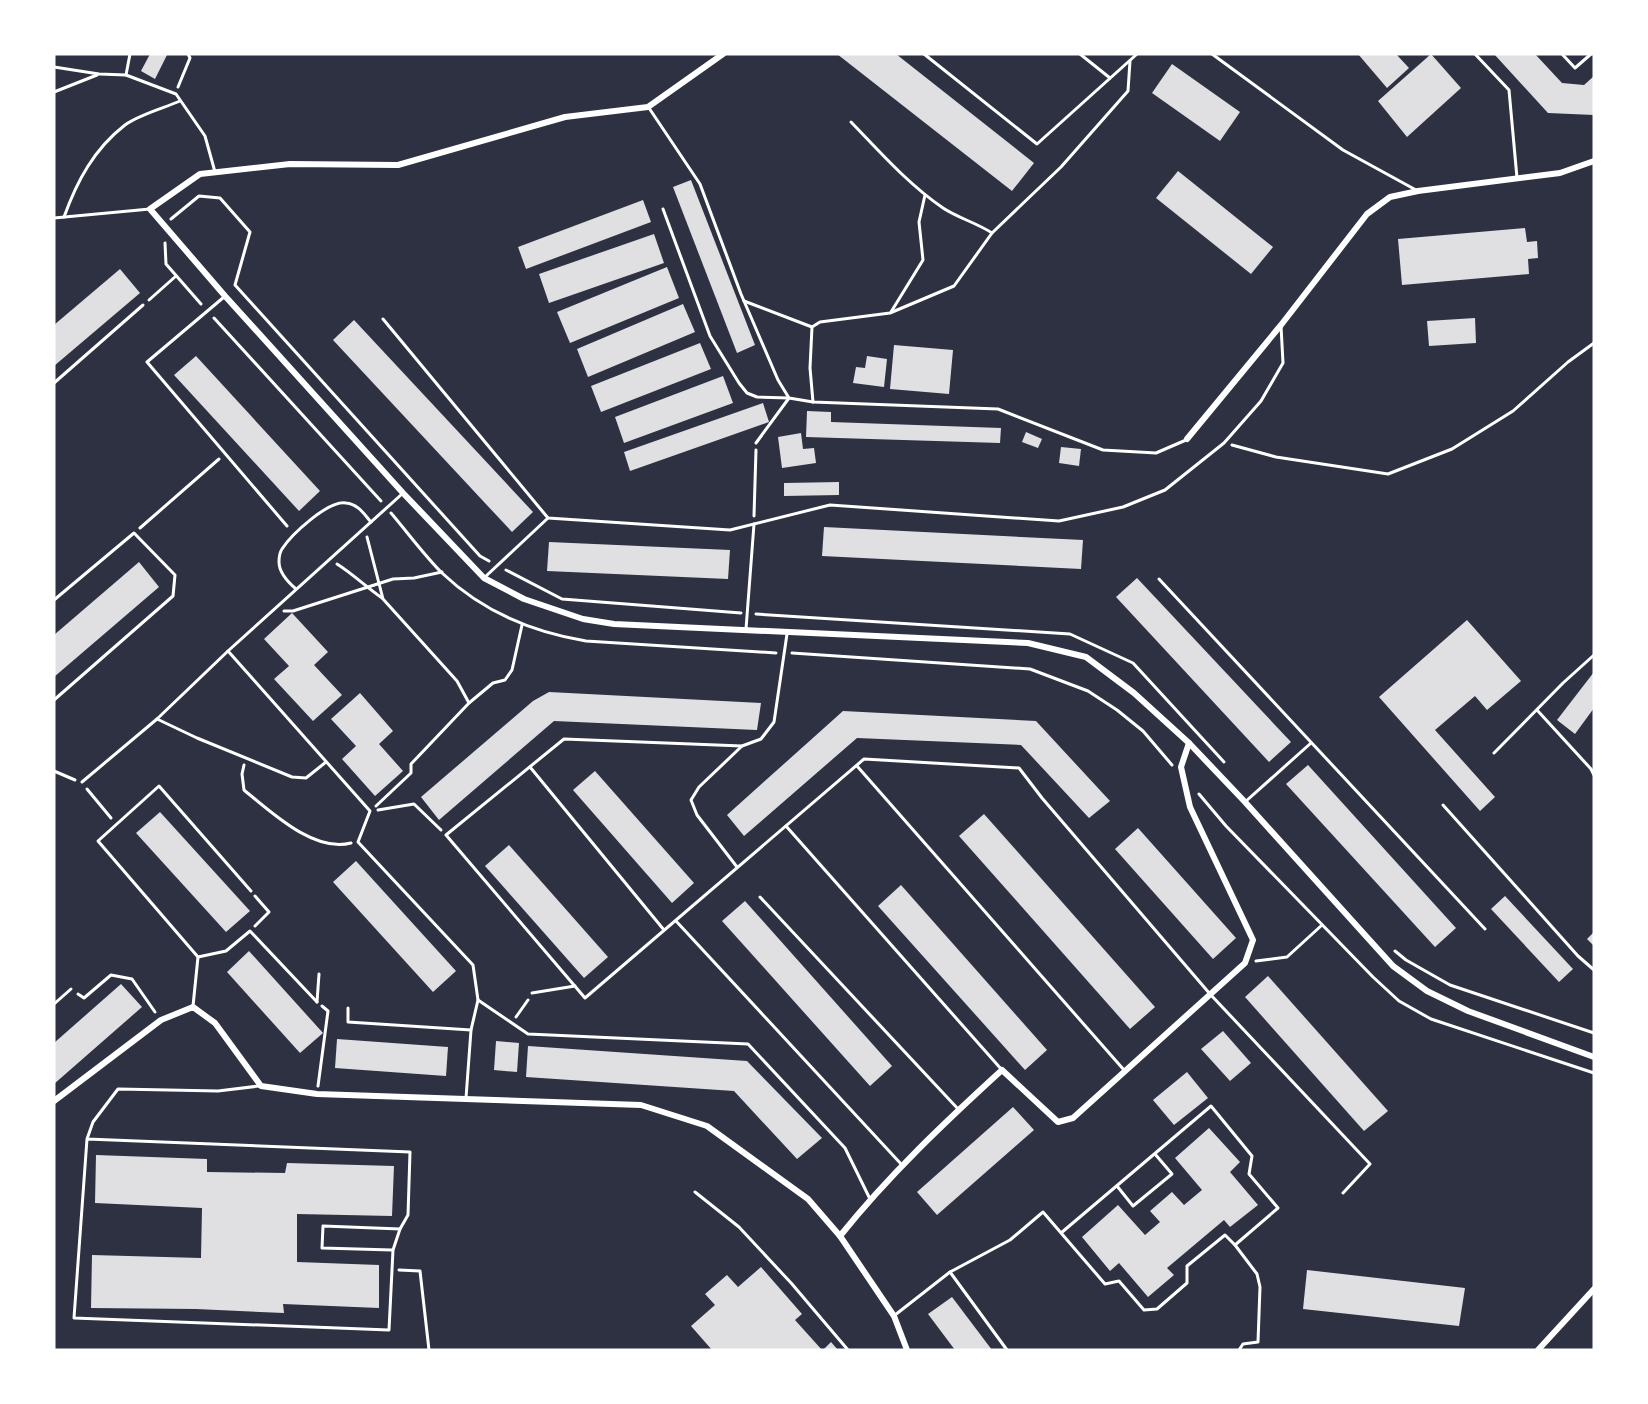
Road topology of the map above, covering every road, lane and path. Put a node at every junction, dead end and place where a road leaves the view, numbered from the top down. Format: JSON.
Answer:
{"nodes":[{"id":1,"x":130,"y":54,"type":"edge"},
{"id":2,"x":188,"y":54,"type":"edge"},
{"id":3,"x":723,"y":54,"type":"edge"},
{"id":4,"x":924,"y":54,"type":"edge"},
{"id":5,"x":1080,"y":54,"type":"edge"},
{"id":6,"x":1137,"y":54,"type":"edge"},
{"id":7,"x":1212,"y":54,"type":"edge"},
{"id":8,"x":1475,"y":54,"type":"edge"},
{"id":9,"x":1562,"y":54,"type":"edge"},
{"id":10,"x":1591,"y":54,"type":"edge"},
{"id":11,"x":1130,"y":61,"type":"junction"},
{"id":12,"x":54,"y":67,"type":"edge"},
{"id":13,"x":99,"y":74,"type":"junction"},
{"id":14,"x":126,"y":75,"type":"junction"},
{"id":15,"x":1110,"y":78,"type":"junction"},
{"id":16,"x":54,"y":92,"type":"edge"},
{"id":17,"x":176,"y":94,"type":"junction"},
{"id":18,"x":180,"y":100,"type":"junction"},
{"id":19,"x":648,"y":107,"type":"junction"},
{"id":20,"x":851,"y":122,"type":"dead end"},
{"id":21,"x":1594,"y":161,"type":"edge"},
{"id":22,"x":215,"y":172,"type":"junction"},
{"id":23,"x":1517,"y":178,"type":"junction"},
{"id":24,"x":1418,"y":191,"type":"junction"},
{"id":25,"x":925,"y":195,"type":"junction"},
{"id":26,"x":150,"y":209,"type":"junction"},
{"id":27,"x":663,"y":209,"type":"dead end"},
{"id":28,"x":64,"y":217,"type":"junction"},
{"id":29,"x":54,"y":218,"type":"edge"},
{"id":30,"x":164,"y":225,"type":"junction"},
{"id":31,"x":992,"y":233,"type":"junction"},
{"id":32,"x":176,"y":276,"type":"junction"},
{"id":33,"x":225,"y":296,"type":"junction"},
{"id":34,"x":744,"y":301,"type":"junction"},
{"id":35,"x":143,"y":305,"type":"joint"},
{"id":36,"x":207,"y":311,"type":"junction"},
{"id":37,"x":890,"y":314,"type":"junction"},
{"id":38,"x":382,"y":319,"type":"dead end"},
{"id":39,"x":1281,"y":325,"type":"junction"},
{"id":40,"x":812,"y":327,"type":"junction"},
{"id":41,"x":1594,"y":343,"type":"edge"},
{"id":42,"x":54,"y":383,"type":"edge"},
{"id":43,"x":789,"y":398,"type":"junction"},
{"id":44,"x":813,"y":402,"type":"junction"},
{"id":45,"x":1187,"y":439,"type":"joint"},
{"id":46,"x":756,"y":442,"type":"joint"},
{"id":47,"x":1224,"y":443,"type":"junction"},
{"id":48,"x":225,"y":454,"type":"junction"},
{"id":49,"x":403,"y":493,"type":"junction"},
{"id":50,"x":387,"y":508,"type":"junction"},
{"id":51,"x":548,"y":518,"type":"junction"},
{"id":52,"x":371,"y":522,"type":"junction"},
{"id":53,"x":754,"y":524,"type":"junction"},
{"id":54,"x":287,"y":526,"type":"dead end"},
{"id":55,"x":366,"y":528,"type":"junction"},
{"id":56,"x":134,"y":533,"type":"junction"},
{"id":57,"x":330,"y":559,"type":"junction"},
{"id":58,"x":442,"y":572,"type":"junction"},
{"id":59,"x":484,"y":578,"type":"junction"},
{"id":60,"x":1159,"y":579,"type":"dead end"},
{"id":61,"x":379,"y":584,"type":"junction"},
{"id":62,"x":367,"y":588,"type":"junction"},
{"id":63,"x":296,"y":590,"type":"junction"},
{"id":64,"x":383,"y":599,"type":"junction"},
{"id":65,"x":54,"y":600,"type":"edge"},
{"id":66,"x":270,"y":613,"type":"junction"},
{"id":67,"x":522,"y":625,"type":"junction"},
{"id":68,"x":746,"y":629,"type":"junction"},
{"id":69,"x":787,"y":632,"type":"junction"},
{"id":70,"x":228,"y":651,"type":"junction"},
{"id":71,"x":784,"y":653,"type":"junction"},
{"id":72,"x":1594,"y":655,"type":"edge"},
{"id":73,"x":54,"y":700,"type":"edge"},
{"id":74,"x":469,"y":703,"type":"junction"},
{"id":75,"x":1537,"y":710,"type":"junction"},
{"id":76,"x":157,"y":719,"type":"junction"},
{"id":77,"x":1189,"y":743,"type":"junction"},
{"id":78,"x":1311,"y":743,"type":"junction"},
{"id":79,"x":742,"y":746,"type":"junction"},
{"id":80,"x":1494,"y":753,"type":"dead end"},
{"id":81,"x":245,"y":758,"type":"junction"},
{"id":82,"x":326,"y":762,"type":"junction"},
{"id":83,"x":856,"y":766,"type":"junction"},
{"id":84,"x":530,"y":767,"type":"junction"},
{"id":85,"x":54,"y":771,"type":"edge"},
{"id":86,"x":1594,"y":775,"type":"edge"},
{"id":87,"x":1183,"y":776,"type":"junction"},
{"id":88,"x":82,"y":782,"type":"junction"},
{"id":89,"x":1197,"y":793,"type":"dead end"},
{"id":90,"x":1245,"y":802,"type":"junction"},
{"id":91,"x":1443,"y":805,"type":"dead end"},
{"id":92,"x":370,"y":811,"type":"junction"},
{"id":93,"x":116,"y":824,"type":"junction"},
{"id":94,"x":786,"y":826,"type":"junction"},
{"id":95,"x":446,"y":835,"type":"junction"},
{"id":96,"x":358,"y":842,"type":"junction"},
{"id":97,"x":738,"y":868,"type":"junction"},
{"id":98,"x":251,"y":891,"type":"joint"},
{"id":99,"x":760,"y":897,"type":"dead end"},
{"id":100,"x":676,"y":921,"type":"junction"},
{"id":101,"x":1322,"y":925,"type":"junction"},
{"id":102,"x":1485,"y":929,"type":"dead end"},
{"id":103,"x":665,"y":930,"type":"junction"},
{"id":104,"x":250,"y":931,"type":"junction"},
{"id":105,"x":198,"y":957,"type":"junction"},
{"id":106,"x":1245,"y":963,"type":"junction"},
{"id":107,"x":1594,"y":970,"type":"edge"},
{"id":108,"x":319,"y":974,"type":"dead end"},
{"id":109,"x":575,"y":986,"type":"junction"},
{"id":110,"x":71,"y":989,"type":"joint"},
{"id":111,"x":532,"y":993,"type":"joint"},
{"id":112,"x":1210,"y":994,"type":"junction"},
{"id":113,"x":478,"y":1000,"type":"junction"},
{"id":114,"x":317,"y":1002,"type":"junction"},
{"id":115,"x":54,"y":1004,"type":"edge"},
{"id":116,"x":193,"y":1007,"type":"junction"},
{"id":117,"x":348,"y":1008,"type":"dead end"},
{"id":118,"x":161,"y":1020,"type":"junction"},
{"id":119,"x":512,"y":1024,"type":"junction"},
{"id":120,"x":471,"y":1030,"type":"junction"},
{"id":121,"x":1594,"y":1057,"type":"edge"},
{"id":122,"x":1002,"y":1070,"type":"junction"},
{"id":123,"x":1125,"y":1072,"type":"junction"},
{"id":124,"x":1594,"y":1073,"type":"edge"},
{"id":125,"x":261,"y":1086,"type":"junction"},
{"id":126,"x":317,"y":1094,"type":"junction"},
{"id":127,"x":466,"y":1100,"type":"junction"},
{"id":128,"x":54,"y":1101,"type":"edge"},
{"id":129,"x":959,"y":1110,"type":"junction"},
{"id":130,"x":87,"y":1139,"type":"junction"},
{"id":131,"x":1155,"y":1154,"type":"junction"},
{"id":132,"x":902,"y":1165,"type":"junction"},
{"id":133,"x":1117,"y":1186,"type":"junction"},
{"id":134,"x":695,"y":1192,"type":"dead end"},
{"id":135,"x":1343,"y":1193,"type":"dead end"},
{"id":136,"x":870,"y":1199,"type":"junction"},
{"id":137,"x":400,"y":1229,"type":"junction"},
{"id":138,"x":1061,"y":1233,"type":"junction"},
{"id":139,"x":840,"y":1236,"type":"junction"},
{"id":140,"x":1235,"y":1245,"type":"junction"},
{"id":141,"x":393,"y":1250,"type":"junction"},
{"id":142,"x":393,"y":1270,"type":"junction"},
{"id":143,"x":950,"y":1272,"type":"junction"},
{"id":144,"x":1594,"y":1289,"type":"edge"},
{"id":145,"x":894,"y":1316,"type":"junction"},
{"id":146,"x":429,"y":1350,"type":"edge"},
{"id":147,"x":848,"y":1350,"type":"edge"},
{"id":148,"x":907,"y":1350,"type":"edge"},
{"id":149,"x":1006,"y":1350,"type":"edge"},
{"id":150,"x":1239,"y":1350,"type":"edge"},
{"id":151,"x":1538,"y":1350,"type":"edge"}],
"edges":[{"from":1,"to":14,"type":"lane"},
{"from":2,"to":17,"type":"path"},
{"from":3,"to":19,"type":"street"},
{"from":4,"to":15,"type":"lane"},
{"from":5,"to":15,"type":"lane"},
{"from":6,"to":11,"type":"lane"},
{"from":7,"to":24,"type":"lane"},
{"from":8,"to":23,"type":"lane"},
{"from":9,"to":10,"type":"lane"},
{"from":11,"to":15,"type":"lane"},
{"from":11,"to":31,"type":"lane"},
{"from":12,"to":13,"type":"lane"},
{"from":13,"to":14,"type":"lane"},
{"from":13,"to":16,"type":"lane"},
{"from":14,"to":17,"type":"lane"},
{"from":17,"to":18,"type":"lane"},
{"from":18,"to":22,"type":"lane"},
{"from":18,"to":28,"type":"lane"},
{"from":19,"to":22,"type":"street"},
{"from":19,"to":34,"type":"lane"},
{"from":20,"to":25,"type":"lane"},
{"from":21,"to":23,"type":"street"},
{"from":22,"to":26,"type":"street"},
{"from":23,"to":24,"type":"street"},
{"from":24,"to":39,"type":"street"},
{"from":25,"to":31,"type":"lane"},
{"from":25,"to":37,"type":"lane"},
{"from":26,"to":28,"type":"lane"},
{"from":26,"to":30,"type":"street"},
{"from":27,"to":43,"type":"lane"},
{"from":28,"to":29,"type":"lane"},
{"from":30,"to":32,"type":"path"},
{"from":30,"to":33,"type":"street"},
{"from":31,"to":37,"type":"lane"},
{"from":32,"to":35,"type":"path"},
{"from":32,"to":36,"type":"path"},
{"from":33,"to":36,"type":"lane"},
{"from":33,"to":49,"type":"street"},
{"from":34,"to":40,"type":"lane"},
{"from":34,"to":43,"type":"lane"},
{"from":35,"to":42,"type":"lane"},
{"from":36,"to":48,"type":"lane"},
{"from":36,"to":50,"type":"path"},
{"from":37,"to":40,"type":"lane"},
{"from":38,"to":51,"type":"lane"},
{"from":39,"to":45,"type":"street"},
{"from":39,"to":47,"type":"lane"},
{"from":40,"to":44,"type":"lane"},
{"from":41,"to":47,"type":"path"},
{"from":43,"to":44,"type":"lane"},
{"from":43,"to":46,"type":"lane"},
{"from":44,"to":45,"type":"lane"},
{"from":46,"to":53,"type":"path"},
{"from":47,"to":53,"type":"lane"},
{"from":48,"to":54,"type":"lane"},
{"from":48,"to":56,"type":"path"},
{"from":49,"to":50,"type":"lane"},
{"from":49,"to":59,"type":"street"},
{"from":50,"to":52,"type":"lane"},
{"from":50,"to":58,"type":"path"},
{"from":51,"to":53,"type":"lane"},
{"from":51,"to":59,"type":"lane"},
{"from":52,"to":55,"type":"lane"},
{"from":52,"to":63,"type":"lane"},
{"from":53,"to":68,"type":"lane"},
{"from":55,"to":57,"type":"lane"},
{"from":55,"to":61,"type":"path"},
{"from":56,"to":65,"type":"lane"},
{"from":56,"to":73,"type":"lane"},
{"from":57,"to":62,"type":"path"},
{"from":57,"to":63,"type":"lane"},
{"from":58,"to":61,"type":"path"},
{"from":58,"to":67,"type":"path"},
{"from":59,"to":68,"type":"street"},
{"from":60,"to":78,"type":"lane"},
{"from":61,"to":62,"type":"path"},
{"from":61,"to":64,"type":"path"},
{"from":62,"to":64,"type":"path"},
{"from":62,"to":66,"type":"path"},
{"from":63,"to":66,"type":"lane"},
{"from":64,"to":74,"type":"path"},
{"from":66,"to":70,"type":"lane"},
{"from":67,"to":71,"type":"path"},
{"from":67,"to":74,"type":"path"},
{"from":68,"to":69,"type":"street"},
{"from":69,"to":71,"type":"lane"},
{"from":69,"to":77,"type":"street"},
{"from":70,"to":76,"type":"lane"},
{"from":70,"to":82,"type":"lane"},
{"from":71,"to":79,"type":"lane"},
{"from":71,"to":87,"type":"path"},
{"from":72,"to":75,"type":"lane"},
{"from":74,"to":92,"type":"path"},
{"from":75,"to":80,"type":"lane"},
{"from":75,"to":86,"type":"lane"},
{"from":76,"to":81,"type":"lane"},
{"from":76,"to":88,"type":"lane"},
{"from":77,"to":87,"type":"street"},
{"from":77,"to":90,"type":"street"},
{"from":78,"to":90,"type":"lane"},
{"from":78,"to":102,"type":"lane"},
{"from":79,"to":84,"type":"lane"},
{"from":79,"to":97,"type":"lane"},
{"from":81,"to":82,"type":"lane"},
{"from":81,"to":96,"type":"path"},
{"from":82,"to":92,"type":"lane"},
{"from":83,"to":94,"type":"lane"},
{"from":83,"to":112,"type":"lane"},
{"from":83,"to":123,"type":"lane"},
{"from":84,"to":95,"type":"lane"},
{"from":84,"to":103,"type":"lane"},
{"from":85,"to":88,"type":"path"},
{"from":87,"to":106,"type":"street"},
{"from":88,"to":93,"type":"path"},
{"from":89,"to":101,"type":"path"},
{"from":90,"to":121,"type":"street"},
{"from":91,"to":107,"type":"lane"},
{"from":92,"to":95,"type":"path"},
{"from":92,"to":96,"type":"lane"},
{"from":93,"to":98,"type":"lane"},
{"from":93,"to":105,"type":"lane"},
{"from":94,"to":97,"type":"lane"},
{"from":94,"to":122,"type":"lane"},
{"from":95,"to":109,"type":"lane"},
{"from":96,"to":113,"type":"lane"},
{"from":97,"to":100,"type":"lane"},
{"from":98,"to":104,"type":"path"},
{"from":99,"to":129,"type":"lane"},
{"from":100,"to":103,"type":"lane"},
{"from":100,"to":132,"type":"lane"},
{"from":101,"to":106,"type":"path"},
{"from":101,"to":124,"type":"path"},
{"from":103,"to":109,"type":"lane"},
{"from":104,"to":105,"type":"lane"},
{"from":104,"to":114,"type":"lane"},
{"from":105,"to":116,"type":"lane"},
{"from":106,"to":112,"type":"street"},
{"from":108,"to":114,"type":"lane"},
{"from":109,"to":111,"type":"lane"},
{"from":110,"to":115,"type":"lane"},
{"from":110,"to":118,"type":"path"},
{"from":111,"to":119,"type":"path"},
{"from":112,"to":123,"type":"street"},
{"from":112,"to":135,"type":"lane"},
{"from":113,"to":119,"type":"lane"},
{"from":113,"to":120,"type":"lane"},
{"from":114,"to":126,"type":"path"},
{"from":116,"to":118,"type":"street"},
{"from":116,"to":125,"type":"street"},
{"from":117,"to":120,"type":"lane"},
{"from":118,"to":128,"type":"street"},
{"from":119,"to":136,"type":"lane"},
{"from":120,"to":127,"type":"lane"},
{"from":122,"to":123,"type":"street"},
{"from":122,"to":129,"type":"street"},
{"from":125,"to":126,"type":"street"},
{"from":125,"to":130,"type":"lane"},
{"from":126,"to":127,"type":"street"},
{"from":127,"to":139,"type":"street"},
{"from":129,"to":132,"type":"street"},
{"from":130,"to":137,"type":"lane"},
{"from":130,"to":142,"type":"lane"},
{"from":131,"to":133,"type":"lane"},
{"from":131,"to":133,"type":"lane"},
{"from":131,"to":140,"type":"lane"},
{"from":132,"to":136,"type":"street"},
{"from":133,"to":138,"type":"lane"},
{"from":134,"to":147,"type":"lane"},
{"from":136,"to":139,"type":"street"},
{"from":137,"to":141,"type":"lane"},
{"from":137,"to":141,"type":"lane"},
{"from":138,"to":140,"type":"lane"},
{"from":138,"to":143,"type":"lane"},
{"from":139,"to":145,"type":"street"},
{"from":140,"to":150,"type":"lane"},
{"from":141,"to":142,"type":"lane"},
{"from":142,"to":146,"type":"path"},
{"from":143,"to":145,"type":"lane"},
{"from":143,"to":149,"type":"lane"},
{"from":144,"to":151,"type":"street"},
{"from":145,"to":148,"type":"street"}]}
